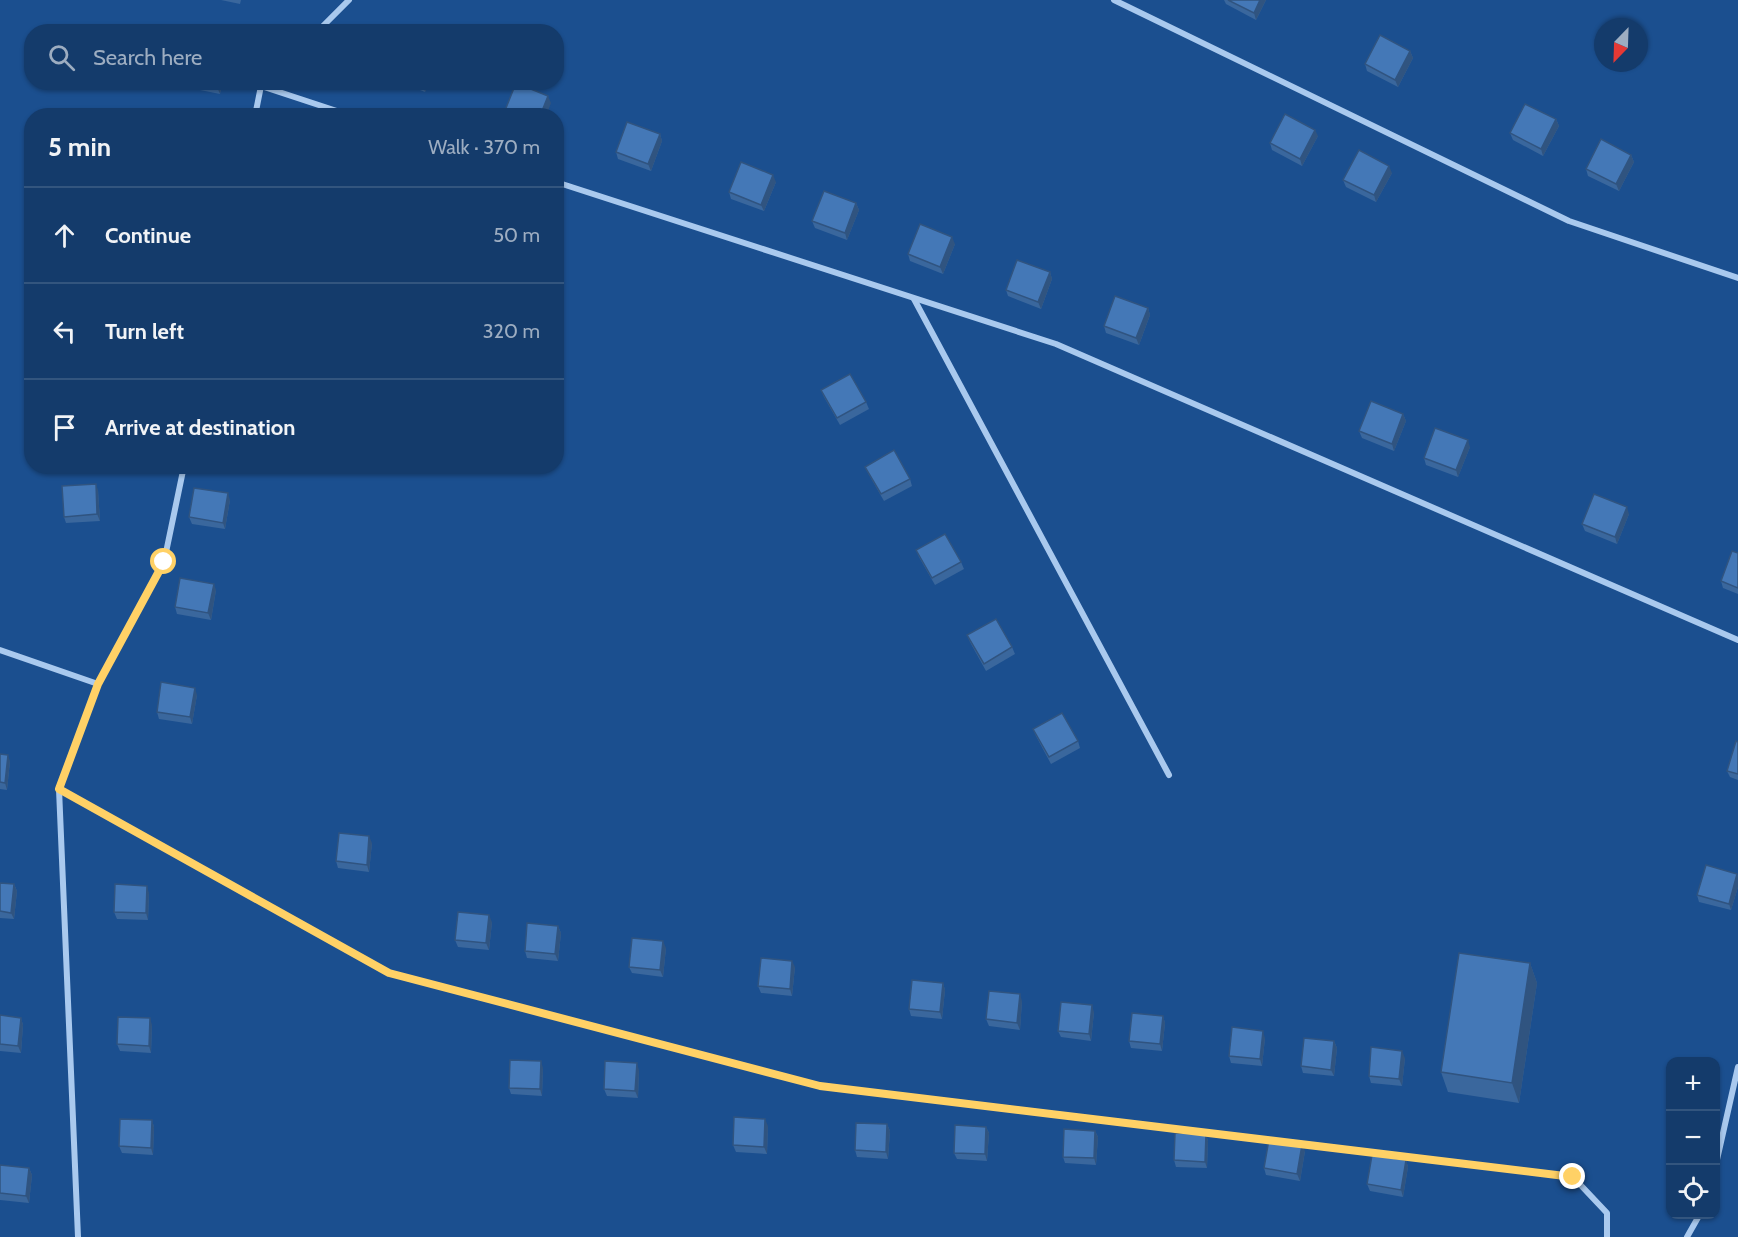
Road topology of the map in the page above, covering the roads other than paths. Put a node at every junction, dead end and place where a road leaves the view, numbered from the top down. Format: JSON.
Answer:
{"nodes":[{"id":1,"x":349,"y":0,"type":"edge"},
{"id":2,"x":1114,"y":0,"type":"edge"},
{"id":3,"x":325,"y":24,"type":"edge"},
{"id":4,"x":261,"y":90,"type":"edge"},
{"id":5,"x":279,"y":90,"type":"edge"},
{"id":6,"x":257,"y":108,"type":"edge"},
{"id":7,"x":330,"y":108,"type":"edge"},
{"id":8,"x":564,"y":185,"type":"edge"},
{"id":9,"x":1738,"y":278,"type":"edge"},
{"id":10,"x":914,"y":298,"type":"junction"},
{"id":11,"x":182,"y":474,"type":"edge"},
{"id":12,"x":1738,"y":640,"type":"edge"},
{"id":13,"x":0,"y":650,"type":"edge"},
{"id":14,"x":98,"y":684,"type":"junction"},
{"id":15,"x":1169,"y":775,"type":"dead end"},
{"id":16,"x":59,"y":789,"type":"junction"},
{"id":17,"x":1738,"y":1067,"type":"edge"},
{"id":18,"x":1720,"y":1146,"type":"edge"},
{"id":19,"x":1698,"y":1219,"type":"edge"},
{"id":20,"x":78,"y":1237,"type":"edge"},
{"id":21,"x":1606,"y":1237,"type":"edge"},
{"id":22,"x":1687,"y":1237,"type":"edge"}],
"edges":[{"from":1,"to":3,"type":"street"},
{"from":2,"to":9,"type":"street"},
{"from":4,"to":6,"type":"street"},
{"from":5,"to":7,"type":"street"},
{"from":8,"to":10,"type":"street"},
{"from":10,"to":12,"type":"street"},
{"from":10,"to":15,"type":"street"},
{"from":11,"to":14,"type":"street"},
{"from":13,"to":14,"type":"street"},
{"from":14,"to":16,"type":"street"},
{"from":16,"to":20,"type":"street"},
{"from":16,"to":21,"type":"street"},
{"from":17,"to":18,"type":"street"},
{"from":19,"to":22,"type":"street"}]}
